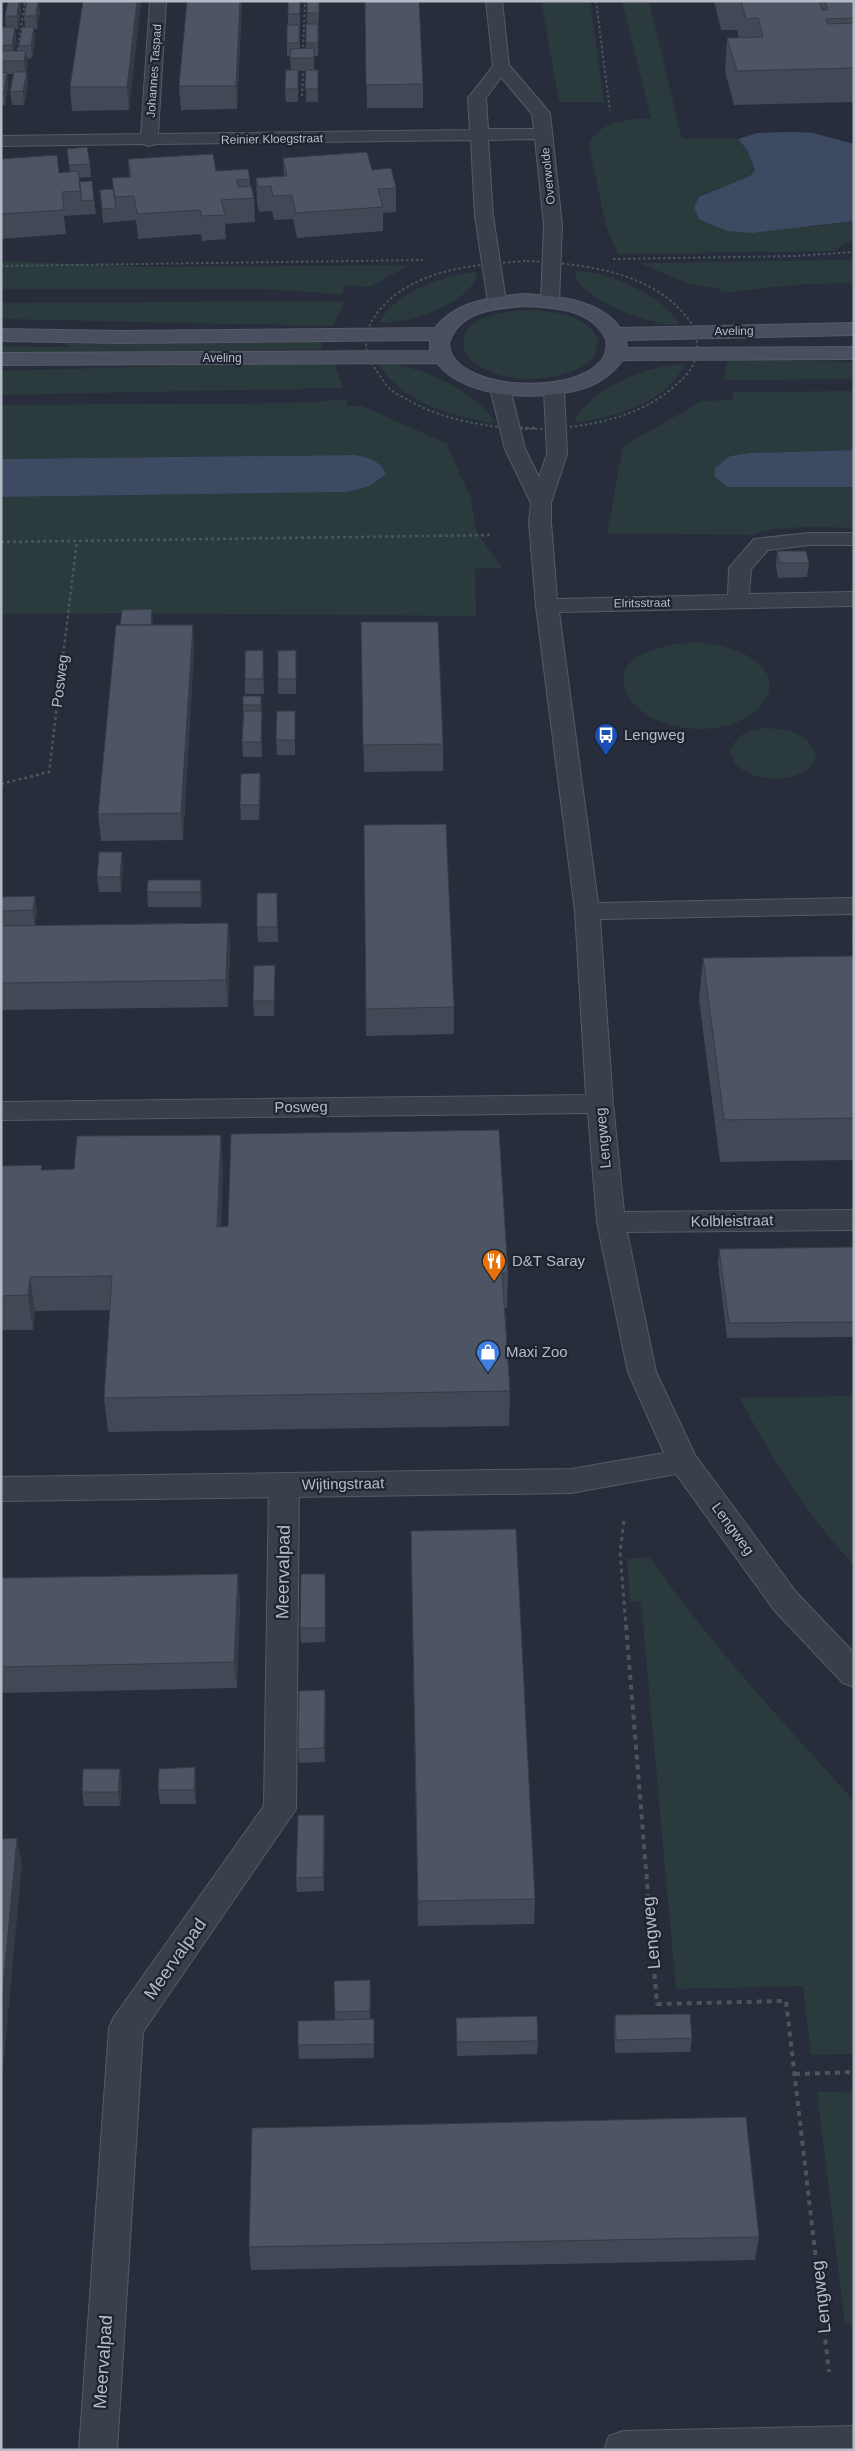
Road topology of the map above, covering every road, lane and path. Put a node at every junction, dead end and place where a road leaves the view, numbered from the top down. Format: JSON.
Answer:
{"nodes":[{"id":1,"x":24,"y":1,"type":"edge"},
{"id":2,"x":158,"y":1,"type":"edge"},
{"id":3,"x":305,"y":1,"type":"edge"},
{"id":4,"x":494,"y":1,"type":"edge"},
{"id":5,"x":596,"y":1,"type":"edge"},
{"id":6,"x":303,"y":61,"type":"edge"},
{"id":7,"x":16,"y":63,"type":"edge"},
{"id":8,"x":500,"y":66,"type":"junction"},
{"id":9,"x":610,"y":111,"type":"dead end"},
{"id":10,"x":544,"y":134,"type":"junction"},
{"id":11,"x":479,"y":136,"type":"junction"},
{"id":12,"x":1,"y":141,"type":"edge"},
{"id":13,"x":149,"y":141,"type":"junction"},
{"id":14,"x":854,"y":252,"type":"edge"},
{"id":15,"x":613,"y":259,"type":"dead end"},
{"id":16,"x":423,"y":260,"type":"dead end"},
{"id":17,"x":1,"y":266,"type":"edge"},
{"id":18,"x":550,"y":301,"type":"junction"},
{"id":19,"x":497,"y":302,"type":"junction"},
{"id":20,"x":854,"y":329,"type":"edge"},
{"id":21,"x":1,"y":334,"type":"edge"},
{"id":22,"x":441,"y":334,"type":"junction"},
{"id":23,"x":614,"y":334,"type":"junction"},
{"id":24,"x":854,"y":353,"type":"edge"},
{"id":25,"x":616,"y":354,"type":"junction"},
{"id":26,"x":442,"y":357,"type":"junction"},
{"id":27,"x":1,"y":359,"type":"edge"},
{"id":28,"x":500,"y":388,"type":"junction"},
{"id":29,"x":554,"y":389,"type":"junction"},
{"id":30,"x":541,"y":503,"type":"junction"},
{"id":31,"x":541,"y":535,"type":"junction"},
{"id":32,"x":854,"y":539,"type":"edge"},
{"id":33,"x":77,"y":541,"type":"junction"},
{"id":34,"x":1,"y":542,"type":"edge"},
{"id":35,"x":854,"y":599,"type":"edge"},
{"id":36,"x":738,"y":601,"type":"junction"},
{"id":37,"x":547,"y":606,"type":"junction"},
{"id":38,"x":1,"y":784,"type":"edge"},
{"id":39,"x":854,"y":906,"type":"edge"},
{"id":40,"x":587,"y":911,"type":"junction"},
{"id":41,"x":600,"y":1104,"type":"junction"},
{"id":42,"x":1,"y":1111,"type":"edge"},
{"id":43,"x":854,"y":1220,"type":"edge"},
{"id":44,"x":611,"y":1222,"type":"junction"},
{"id":45,"x":683,"y":1461,"type":"junction"},
{"id":46,"x":284,"y":1485,"type":"junction"},
{"id":47,"x":1,"y":1489,"type":"edge"},
{"id":48,"x":625,"y":1511,"type":"dead end"},
{"id":49,"x":854,"y":1674,"type":"edge"},
{"id":50,"x":854,"y":2072,"type":"edge"},
{"id":51,"x":795,"y":2074,"type":"junction"},
{"id":52,"x":829,"y":2372,"type":"dead end"},
{"id":53,"x":854,"y":2445,"type":"edge"},
{"id":54,"x":98,"y":2450,"type":"edge"},
{"id":55,"x":623,"y":2450,"type":"edge"}],
"edges":[{"from":1,"to":7,"type":"path"},
{"from":2,"to":13,"type":"street","name":"Johannes Taspad"},
{"from":3,"to":6,"type":"path"},
{"from":4,"to":8,"type":"street"},
{"from":5,"to":9,"type":"path"},
{"from":8,"to":10,"type":"street","name":"Overwolde"},
{"from":8,"to":11,"type":"street"},
{"from":10,"to":11,"type":"street","name":"Reinier Kloegstraat"},
{"from":10,"to":18,"type":"street","name":"Overwolde"},
{"from":11,"to":13,"type":"street","name":"Reinier Kloegstraat"},
{"from":11,"to":19,"type":"street"},
{"from":12,"to":13,"type":"street","name":"Reinier Kloegstraat"},
{"from":14,"to":15,"type":"path"},
{"from":16,"to":17,"type":"path"},
{"from":18,"to":19,"type":"main road"},
{"from":18,"to":23,"type":"main road"},
{"from":19,"to":22,"type":"main road"},
{"from":20,"to":23,"type":"main road","name":"Aveling"},
{"from":21,"to":22,"type":"main road","name":"Aveling"},
{"from":22,"to":26,"type":"main road"},
{"from":23,"to":25,"type":"main road"},
{"from":24,"to":25,"type":"main road","name":"Aveling"},
{"from":25,"to":29,"type":"main road"},
{"from":26,"to":27,"type":"main road","name":"Aveling"},
{"from":26,"to":28,"type":"main road"},
{"from":28,"to":29,"type":"main road"},
{"from":28,"to":30,"type":"street","name":"Lengweg"},
{"from":29,"to":30,"type":"street","name":"Lengweg"},
{"from":30,"to":31,"type":"street","name":"Lengweg"},
{"from":31,"to":33,"type":"path"},
{"from":31,"to":37,"type":"street","name":"Lengweg"},
{"from":32,"to":36,"type":"street"},
{"from":33,"to":34,"type":"path"},
{"from":33,"to":38,"type":"path","name":"Posweg"},
{"from":35,"to":36,"type":"street","name":"Elritsstraat"},
{"from":36,"to":37,"type":"street","name":"Elritsstraat"},
{"from":37,"to":40,"type":"street","name":"Lengweg"},
{"from":39,"to":40,"type":"street"},
{"from":40,"to":41,"type":"street","name":"Lengweg"},
{"from":41,"to":42,"type":"street","name":"Posweg"},
{"from":41,"to":44,"type":"street","name":"Lengweg"},
{"from":43,"to":44,"type":"street","name":"Kolbleistraat"},
{"from":44,"to":45,"type":"street","name":"Lengweg"},
{"from":45,"to":46,"type":"street","name":"Wijtingstraat"},
{"from":45,"to":49,"type":"street","name":"Lengweg"},
{"from":46,"to":47,"type":"street","name":"Wijtingstraat"},
{"from":46,"to":54,"type":"street","name":"Meervalpad"},
{"from":48,"to":51,"type":"path","name":"Lengweg"},
{"from":50,"to":51,"type":"path"},
{"from":51,"to":52,"type":"path","name":"Lengweg"},
{"from":53,"to":55,"type":"street"}]}
